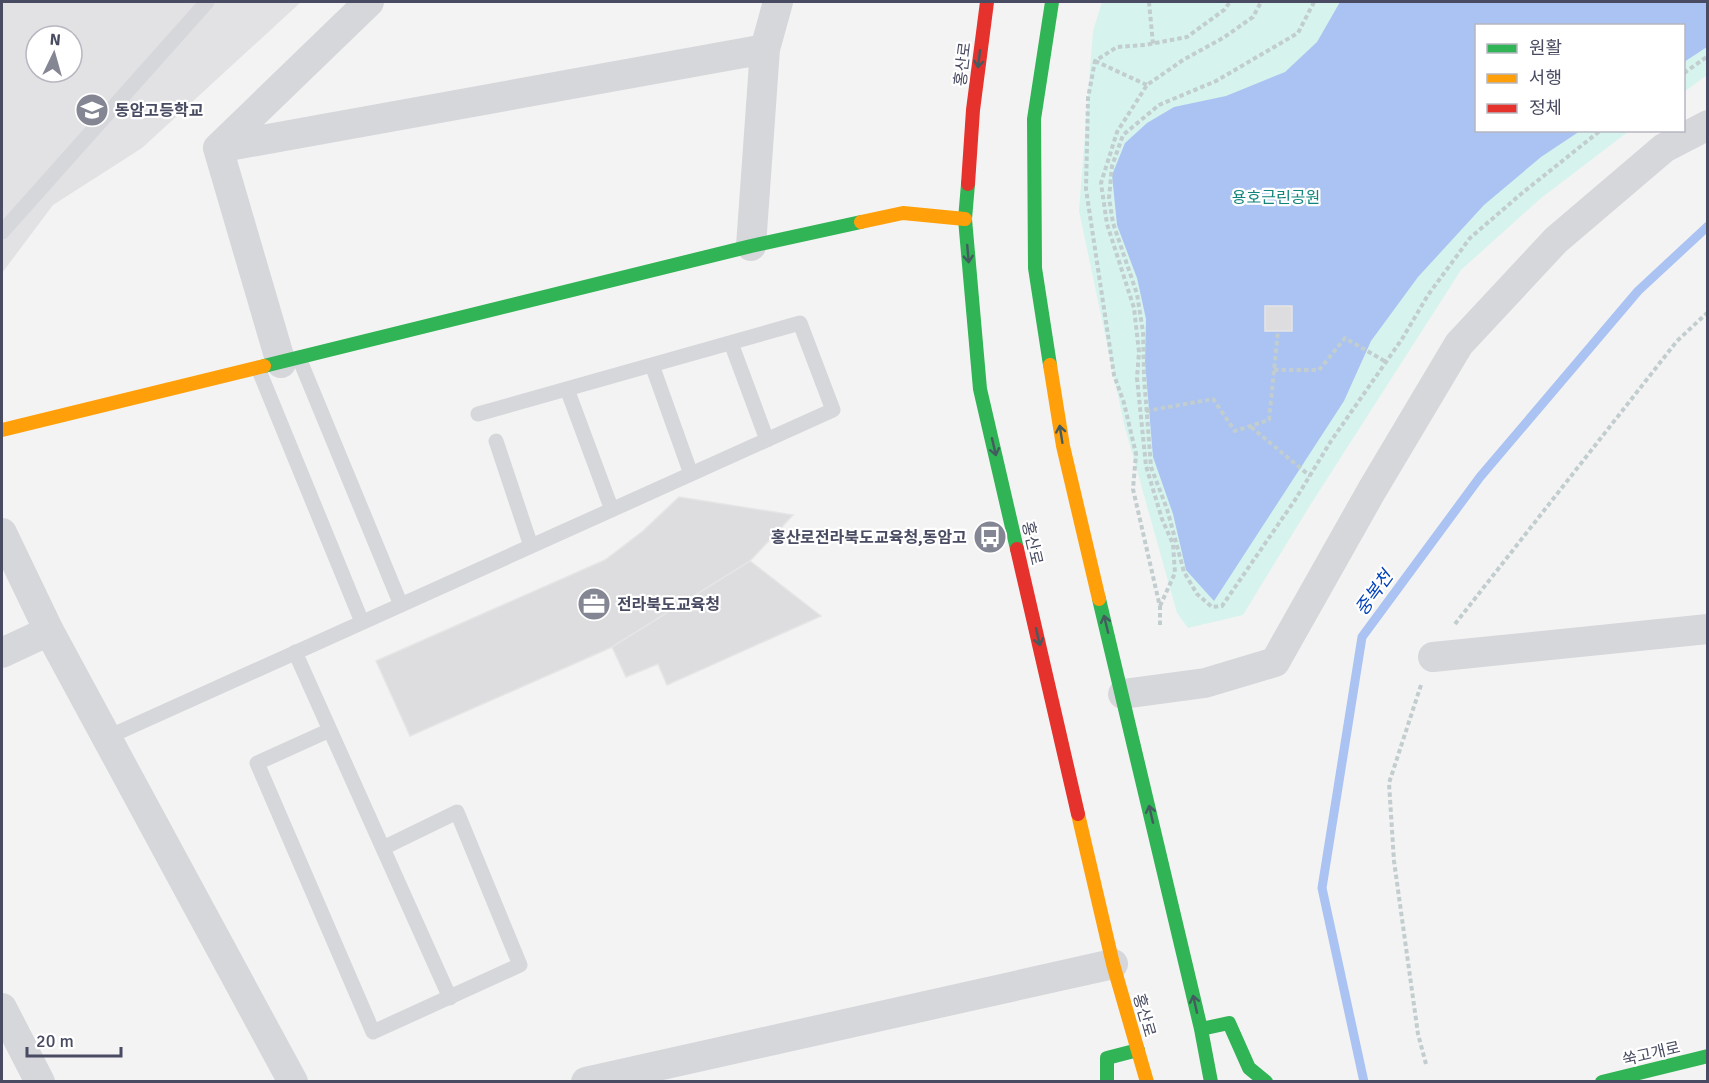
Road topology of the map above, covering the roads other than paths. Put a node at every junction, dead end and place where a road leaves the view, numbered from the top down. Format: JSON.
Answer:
{"nodes":[{"id":1,"x":207,"y":2,"type":"edge"},
{"id":2,"x":369,"y":2,"type":"edge"},
{"id":3,"x":778,"y":2,"type":"edge"},
{"id":4,"x":987,"y":2,"type":"edge"},
{"id":5,"x":1052,"y":2,"type":"edge"},
{"id":6,"x":765,"y":49,"type":"junction"},
{"id":7,"x":1707,"y":125,"type":"edge"},
{"id":8,"x":218,"y":148,"type":"junction"},
{"id":9,"x":965,"y":219,"type":"junction"},
{"id":10,"x":2,"y":232,"type":"edge"},
{"id":11,"x":751,"y":246,"type":"junction"},
{"id":12,"x":731,"y":343,"type":"junction"},
{"id":13,"x":279,"y":363,"type":"junction"},
{"id":14,"x":652,"y":365,"type":"junction"},
{"id":15,"x":567,"y":389,"type":"junction"},
{"id":16,"x":478,"y":414,"type":"dead end"},
{"id":17,"x":2,"y":430,"type":"edge"},
{"id":18,"x":767,"y":440,"type":"junction"},
{"id":19,"x":496,"y":441,"type":"dead end"},
{"id":20,"x":691,"y":474,"type":"junction"},
{"id":21,"x":612,"y":510,"type":"junction"},
{"id":22,"x":2,"y":533,"type":"edge"},
{"id":23,"x":531,"y":546,"type":"junction"},
{"id":24,"x":401,"y":604,"type":"junction"},
{"id":25,"x":362,"y":622,"type":"junction"},
{"id":26,"x":1707,"y":629,"type":"edge"},
{"id":27,"x":49,"y":631,"type":"junction"},
{"id":28,"x":295,"y":652,"type":"junction"},
{"id":29,"x":2,"y":653,"type":"edge"},
{"id":30,"x":1433,"y":657,"type":"dead end"},
{"id":31,"x":1123,"y":694,"type":"junction"},
{"id":32,"x":330,"y":730,"type":"junction"},
{"id":33,"x":108,"y":737,"type":"junction"},
{"id":34,"x":383,"y":848,"type":"junction"},
{"id":35,"x":1113,"y":964,"type":"junction"},
{"id":36,"x":450,"y":999,"type":"junction"},
{"id":37,"x":2,"y":1008,"type":"edge"},
{"id":38,"x":1201,"y":1029,"type":"junction"},
{"id":39,"x":1138,"y":1050,"type":"junction"},
{"id":40,"x":1707,"y":1056,"type":"edge"},
{"id":41,"x":40,"y":1082,"type":"edge"},
{"id":42,"x":293,"y":1082,"type":"edge"},
{"id":43,"x":586,"y":1082,"type":"edge"},
{"id":44,"x":1107,"y":1082,"type":"edge"},
{"id":45,"x":1147,"y":1082,"type":"edge"},
{"id":46,"x":1211,"y":1082,"type":"edge"},
{"id":47,"x":1266,"y":1082,"type":"edge"},
{"id":48,"x":1602,"y":1082,"type":"edge"}],
"edges":[{"from":1,"to":10,"type":"lane"},
{"from":2,"to":8,"type":"street"},
{"from":3,"to":6,"type":"street"},
{"from":4,"to":9,"type":"street","name":"홍산로","one_way":true},
{"from":31,"to":5,"type":"street","one_way":true},
{"from":6,"to":8,"type":"street"},
{"from":6,"to":11,"type":"street"},
{"from":7,"to":31,"type":"street"},
{"from":8,"to":13,"type":"street"},
{"from":9,"to":11,"type":"street"},
{"from":9,"to":35,"type":"street","name":"홍산로","one_way":true},
{"from":11,"to":13,"type":"street"},
{"from":12,"to":14,"type":"lane"},
{"from":12,"to":18,"type":"lane"},
{"from":12,"to":18,"type":"lane"},
{"from":13,"to":17,"type":"street"},
{"from":13,"to":24,"type":"lane"},
{"from":13,"to":25,"type":"lane"},
{"from":14,"to":15,"type":"lane"},
{"from":14,"to":20,"type":"lane"},
{"from":15,"to":16,"type":"lane"},
{"from":15,"to":21,"type":"lane"},
{"from":18,"to":20,"type":"lane"},
{"from":19,"to":23,"type":"lane"},
{"from":20,"to":21,"type":"lane"},
{"from":21,"to":23,"type":"lane"},
{"from":22,"to":27,"type":"street"},
{"from":23,"to":24,"type":"lane"},
{"from":24,"to":25,"type":"lane"},
{"from":25,"to":28,"type":"lane"},
{"from":26,"to":30,"type":"street"},
{"from":27,"to":29,"type":"street"},
{"from":27,"to":33,"type":"street"},
{"from":28,"to":32,"type":"lane"},
{"from":28,"to":33,"type":"lane"},
{"from":38,"to":31,"type":"street","one_way":true},
{"from":32,"to":34,"type":"lane"},
{"from":32,"to":36,"type":"lane"},
{"from":33,"to":42,"type":"street"},
{"from":34,"to":36,"type":"lane"},
{"from":34,"to":36,"type":"lane"},
{"from":35,"to":39,"type":"street","name":"홍산로"},
{"from":35,"to":43,"type":"street"},
{"from":37,"to":41,"type":"street"},
{"from":38,"to":46,"type":"street"},
{"from":38,"to":47,"type":"street"},
{"from":39,"to":44,"type":"street"},
{"from":39,"to":45,"type":"street","name":"홍산로"},
{"from":40,"to":48,"type":"street","name":"쑥고개로"}]}
